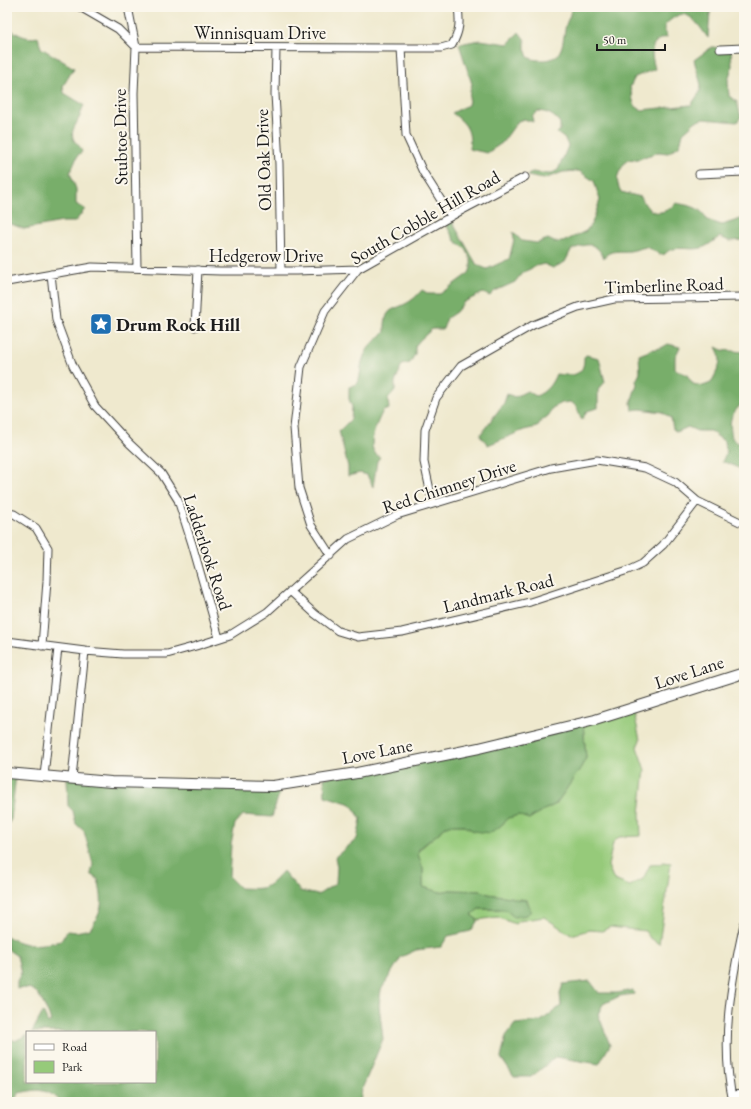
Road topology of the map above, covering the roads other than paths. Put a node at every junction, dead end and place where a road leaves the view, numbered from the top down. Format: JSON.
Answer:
{"nodes":[{"id":1,"x":80,"y":7,"type":"edge"},
{"id":2,"x":128,"y":7,"type":"edge"},
{"id":3,"x":458,"y":7,"type":"edge"},
{"id":4,"x":136,"y":47,"type":"junction"},
{"id":5,"x":276,"y":48,"type":"junction"},
{"id":6,"x":402,"y":48,"type":"junction"},
{"id":7,"x":744,"y":48,"type":"edge"},
{"id":8,"x":720,"y":49,"type":"dead end"},
{"id":9,"x":744,"y":172,"type":"edge"},
{"id":10,"x":699,"y":174,"type":"dead end"},
{"id":11,"x":525,"y":177,"type":"dead end"},
{"id":12,"x":451,"y":216,"type":"junction"},
{"id":13,"x":137,"y":268,"type":"junction"},
{"id":14,"x":358,"y":269,"type":"junction"},
{"id":15,"x":198,"y":270,"type":"junction"},
{"id":16,"x":281,"y":271,"type":"junction"},
{"id":17,"x":50,"y":274,"type":"junction"},
{"id":18,"x":7,"y":282,"type":"edge"},
{"id":19,"x":744,"y":297,"type":"edge"},
{"id":20,"x":195,"y":327,"type":"dead end"},
{"id":21,"x":697,"y":501,"type":"junction"},
{"id":22,"x":433,"y":504,"type":"junction"},
{"id":23,"x":7,"y":513,"type":"edge"},
{"id":24,"x":744,"y":523,"type":"edge"},
{"id":25,"x":331,"y":556,"type":"junction"},
{"id":26,"x":290,"y":591,"type":"junction"},
{"id":27,"x":219,"y":638,"type":"junction"},
{"id":28,"x":7,"y":641,"type":"edge"},
{"id":29,"x":42,"y":646,"type":"junction"},
{"id":30,"x":58,"y":648,"type":"junction"},
{"id":31,"x":85,"y":651,"type":"junction"},
{"id":32,"x":744,"y":673,"type":"edge"},
{"id":33,"x":7,"y":773,"type":"edge"},
{"id":34,"x":44,"y":776,"type":"junction"},
{"id":35,"x":72,"y":778,"type":"junction"},
{"id":36,"x":744,"y":928,"type":"edge"},
{"id":37,"x":744,"y":1094,"type":"edge"},
{"id":38,"x":732,"y":1099,"type":"edge"}],
"edges":[{"from":1,"to":4,"type":"street"},
{"from":2,"to":4,"type":"street","name":"Stubtoe Drive"},
{"from":3,"to":6,"type":"street","name":"Winnisquam Drive"},
{"from":4,"to":5,"type":"street","name":"Winnisquam Drive"},
{"from":4,"to":13,"type":"street","name":"Stubtoe Drive"},
{"from":5,"to":6,"type":"street","name":"Winnisquam Drive"},
{"from":5,"to":16,"type":"street","name":"Old Oak Drive"},
{"from":6,"to":12,"type":"street"},
{"from":7,"to":8,"type":"street"},
{"from":9,"to":10,"type":"street"},
{"from":11,"to":12,"type":"street","name":"South Cobble Hill Road"},
{"from":12,"to":14,"type":"street","name":"South Cobble Hill Road"},
{"from":13,"to":15,"type":"street","name":"Hedgerow Drive"},
{"from":13,"to":17,"type":"street","name":"Hedgerow Drive"},
{"from":14,"to":16,"type":"street","name":"Hedgerow Drive"},
{"from":14,"to":25,"type":"street","name":"South Cobble Hill Road"},
{"from":15,"to":16,"type":"street","name":"Hedgerow Drive"},
{"from":15,"to":20,"type":"street","name":"Hedgerow Drive"},
{"from":17,"to":18,"type":"street","name":"Hedgerow Drive"},
{"from":17,"to":27,"type":"street","name":"Ladderlook Road"},
{"from":19,"to":22,"type":"street","name":"Timberline Road"},
{"from":21,"to":22,"type":"street","name":"Red Chimney Drive"},
{"from":21,"to":24,"type":"street","name":"Red Chimney Drive"},
{"from":21,"to":26,"type":"street","name":"Landmark Road"},
{"from":22,"to":25,"type":"street","name":"Red Chimney Drive"},
{"from":23,"to":29,"type":"street"},
{"from":25,"to":26,"type":"street","name":"Red Chimney Drive"},
{"from":26,"to":27,"type":"street","name":"Red Chimney Drive"},
{"from":27,"to":31,"type":"street","name":"Red Chimney Drive"},
{"from":28,"to":29,"type":"street","name":"Red Chimney Drive"},
{"from":29,"to":30,"type":"street","name":"Red Chimney Drive"},
{"from":30,"to":31,"type":"street","name":"Red Chimney Drive"},
{"from":30,"to":34,"type":"street"},
{"from":31,"to":35,"type":"street"},
{"from":32,"to":35,"type":"street","name":"Love Lane"},
{"from":33,"to":34,"type":"street","name":"Love Lane"},
{"from":34,"to":35,"type":"street","name":"Love Lane"},
{"from":36,"to":38,"type":"street"},
{"from":37,"to":38,"type":"street"}]}
